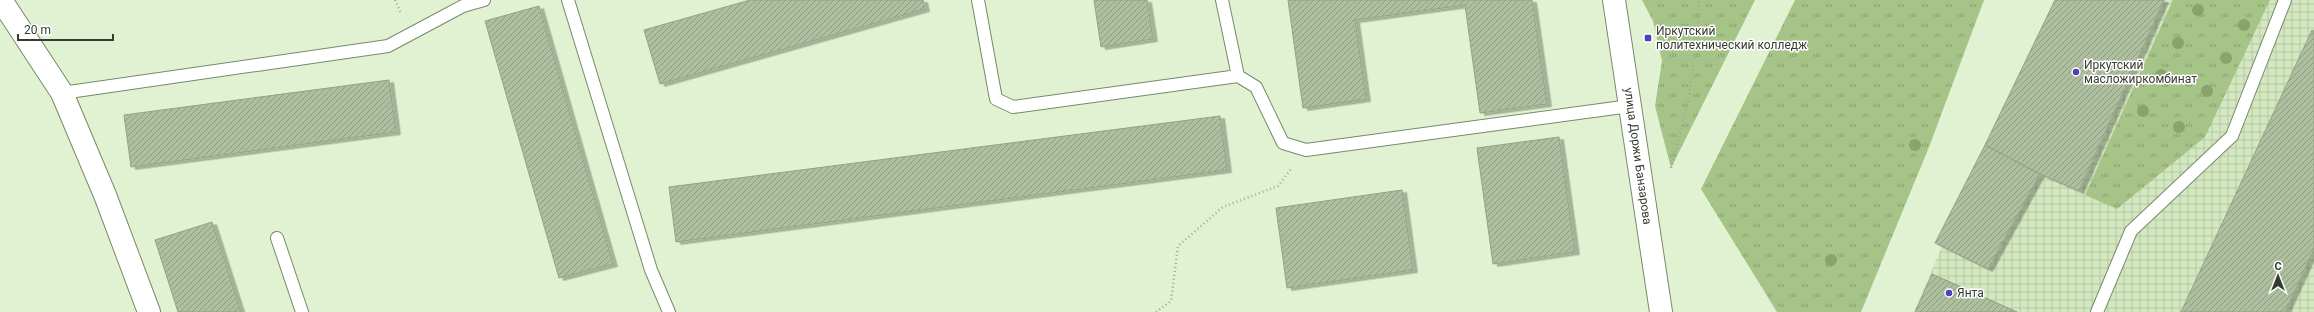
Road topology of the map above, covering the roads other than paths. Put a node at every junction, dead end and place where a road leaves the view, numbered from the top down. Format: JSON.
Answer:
{"nodes":[{"id":1,"x":1,"y":0,"type":"edge"},
{"id":2,"x":484,"y":0,"type":"edge"},
{"id":3,"x":568,"y":0,"type":"edge"},
{"id":4,"x":978,"y":0,"type":"edge"},
{"id":5,"x":1222,"y":0,"type":"edge"},
{"id":6,"x":1614,"y":0,"type":"edge"},
{"id":7,"x":2285,"y":0,"type":"edge"},
{"id":8,"x":1238,"y":76,"type":"junction"},
{"id":9,"x":62,"y":93,"type":"junction"},
{"id":10,"x":1630,"y":106,"type":"junction"},
{"id":11,"x":277,"y":238,"type":"dead end"},
{"id":12,"x":149,"y":312,"type":"edge"},
{"id":13,"x":302,"y":312,"type":"edge"},
{"id":14,"x":668,"y":312,"type":"edge"},
{"id":15,"x":1661,"y":312,"type":"edge"},
{"id":16,"x":2096,"y":312,"type":"edge"}],
"edges":[{"from":1,"to":9,"type":"street"},
{"from":2,"to":9,"type":"lane"},
{"from":3,"to":14,"type":"lane"},
{"from":4,"to":8,"type":"lane"},
{"from":5,"to":8,"type":"lane"},
{"from":6,"to":10,"type":"street","name":"улица Доржи Банзарова"},
{"from":7,"to":16,"type":"lane"},
{"from":8,"to":10,"type":"lane"},
{"from":9,"to":12,"type":"street"},
{"from":10,"to":15,"type":"street","name":"улица Доржи Банзарова"},
{"from":11,"to":13,"type":"lane"}]}
